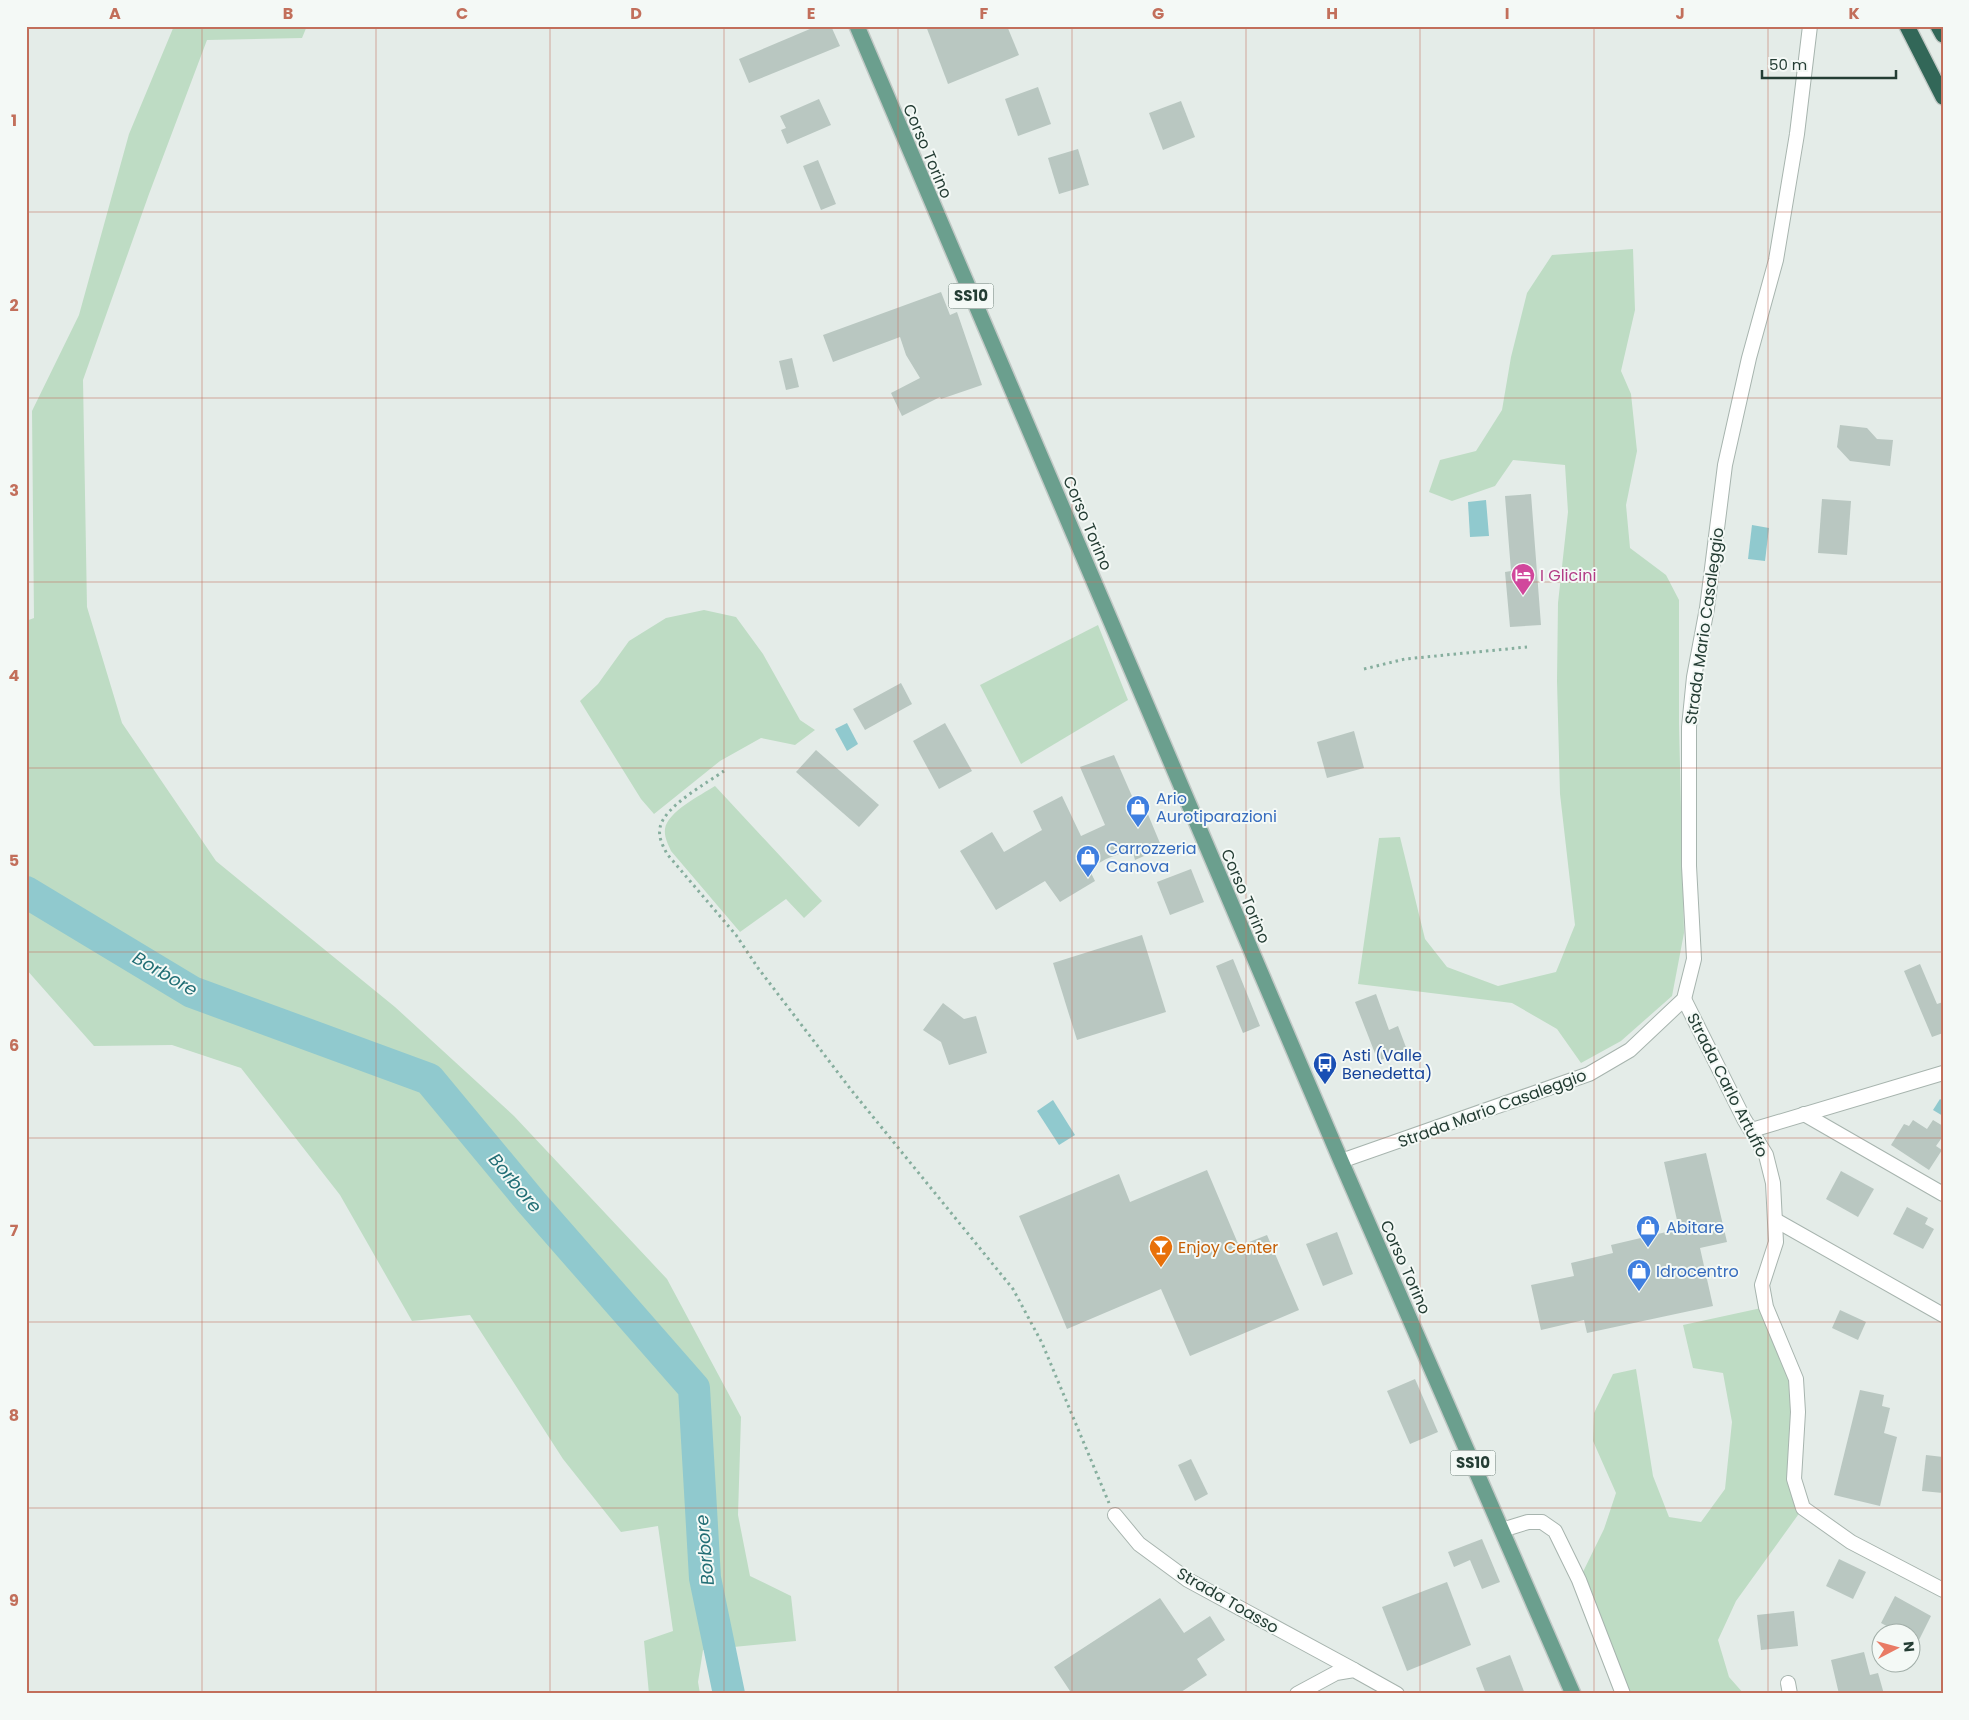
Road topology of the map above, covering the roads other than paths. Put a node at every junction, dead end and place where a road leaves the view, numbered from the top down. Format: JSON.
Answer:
{"nodes":[{"id":1,"x":857,"y":26,"type":"edge"},
{"id":2,"x":1810,"y":26,"type":"edge"},
{"id":3,"x":1907,"y":26,"type":"edge"},
{"id":4,"x":1938,"y":26,"type":"edge"},
{"id":5,"x":1943,"y":35,"type":"edge"},
{"id":6,"x":1943,"y":96,"type":"edge"},
{"id":7,"x":1684,"y":999,"type":"junction"},
{"id":8,"x":1943,"y":1073,"type":"edge"},
{"id":9,"x":1804,"y":1114,"type":"junction"},
{"id":10,"x":1752,"y":1130,"type":"junction"},
{"id":11,"x":1341,"y":1161,"type":"junction"},
{"id":12,"x":1943,"y":1194,"type":"edge"},
{"id":13,"x":1777,"y":1221,"type":"junction"},
{"id":14,"x":1943,"y":1315,"type":"edge"},
{"id":15,"x":1115,"y":1515,"type":"road end"},
{"id":16,"x":1502,"y":1530,"type":"junction"},
{"id":17,"x":1943,"y":1590,"type":"edge"},
{"id":18,"x":1354,"y":1670,"type":"junction"},
{"id":19,"x":1297,"y":1694,"type":"edge"},
{"id":20,"x":1397,"y":1694,"type":"edge"},
{"id":21,"x":1573,"y":1694,"type":"edge"},
{"id":22,"x":1623,"y":1694,"type":"edge"}],
"edges":[{"from":1,"to":11,"type":"main road","name":"Corso Torino","number":"SS10"},
{"from":2,"to":7,"type":"street","name":"Strada Mario Casaleggio"},
{"from":3,"to":6,"type":"highway"},
{"from":4,"to":5,"type":"highway"},
{"from":7,"to":10,"type":"street","name":"Strada Carlo Artuffo"},
{"from":7,"to":11,"type":"street","name":"Strada Mario Casaleggio"},
{"from":8,"to":9,"type":"street"},
{"from":9,"to":10,"type":"street"},
{"from":9,"to":12,"type":"street"},
{"from":10,"to":13,"type":"street","name":"Strada Carlo Artuffo"},
{"from":11,"to":16,"type":"main road","name":"Corso Torino","number":"SS10"},
{"from":13,"to":14,"type":"street"},
{"from":13,"to":17,"type":"street","name":"Strada Carlo Artuffo"},
{"from":15,"to":18,"type":"street","name":"Strada Toasso"},
{"from":16,"to":21,"type":"main road","name":"Corso Torino","number":"SS10"},
{"from":16,"to":22,"type":"street"},
{"from":18,"to":19,"type":"street"},
{"from":18,"to":20,"type":"street","name":"Strada Toasso"}]}
